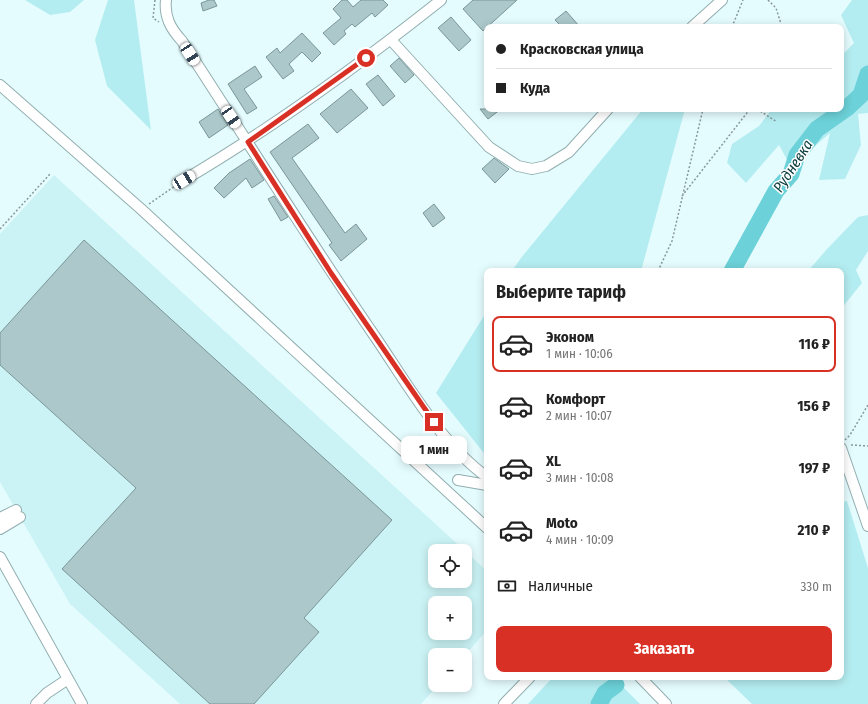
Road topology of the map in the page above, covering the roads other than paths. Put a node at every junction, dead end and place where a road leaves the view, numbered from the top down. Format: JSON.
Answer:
{"nodes":[{"id":1,"x":166,"y":0,"type":"edge"},
{"id":2,"x":442,"y":0,"type":"edge"},
{"id":3,"x":722,"y":0,"type":"edge"},
{"id":4,"x":695,"y":24,"type":"edge"},
{"id":5,"x":391,"y":40,"type":"junction"},
{"id":6,"x":0,"y":85,"type":"edge"},
{"id":7,"x":605,"y":112,"type":"edge"},
{"id":8,"x":248,"y":142,"type":"junction"},
{"id":9,"x":184,"y":180,"type":"road end"},
{"id":10,"x":844,"y":446,"type":"edge"},
{"id":11,"x":484,"y":475,"type":"edge"},
{"id":12,"x":458,"y":480,"type":"dead end"},
{"id":13,"x":484,"y":484,"type":"edge"},
{"id":14,"x":0,"y":518,"type":"edge"},
{"id":15,"x":484,"y":525,"type":"edge"},
{"id":16,"x":868,"y":526,"type":"edge"},
{"id":17,"x":0,"y":528,"type":"edge"},
{"id":18,"x":0,"y":557,"type":"edge"},
{"id":19,"x":68,"y":679,"type":"junction"},
{"id":20,"x":527,"y":680,"type":"edge"},
{"id":21,"x":643,"y":680,"type":"edge"},
{"id":22,"x":36,"y":704,"type":"edge"},
{"id":23,"x":82,"y":704,"type":"edge"},
{"id":24,"x":504,"y":704,"type":"edge"},
{"id":25,"x":666,"y":704,"type":"edge"}],
"edges":[{"from":1,"to":8,"type":"street"},
{"from":2,"to":5,"type":"street"},
{"from":3,"to":4,"type":"street"},
{"from":5,"to":7,"type":"street"},
{"from":5,"to":8,"type":"street"},
{"from":6,"to":15,"type":"street"},
{"from":8,"to":9,"type":"street"},
{"from":8,"to":11,"type":"street"},
{"from":10,"to":16,"type":"street"},
{"from":12,"to":13,"type":"street"},
{"from":14,"to":17,"type":"street"},
{"from":18,"to":19,"type":"street"},
{"from":19,"to":22,"type":"street"},
{"from":19,"to":23,"type":"street"},
{"from":20,"to":24,"type":"street"},
{"from":21,"to":25,"type":"street"}]}
